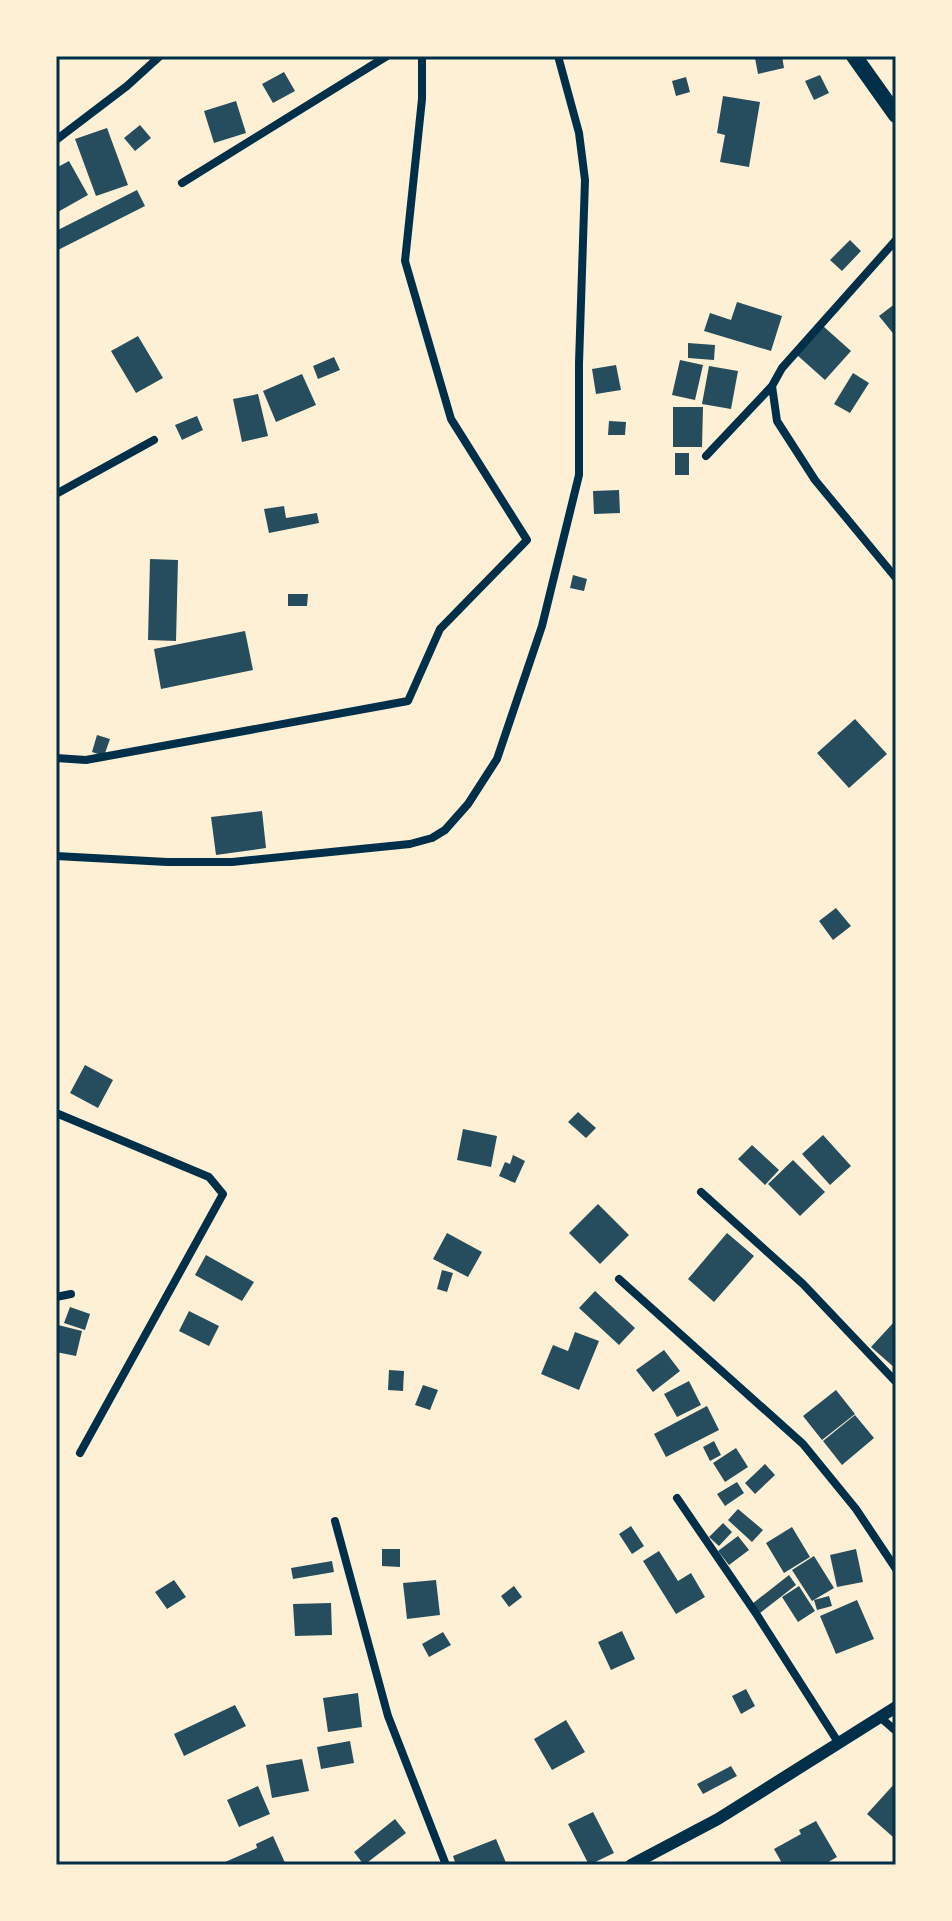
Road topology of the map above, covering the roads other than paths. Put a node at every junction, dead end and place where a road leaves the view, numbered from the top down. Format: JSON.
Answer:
{"nodes":[{"id":1,"x":160,"y":56,"type":"edge"},
{"id":2,"x":387,"y":56,"type":"edge"},
{"id":3,"x":422,"y":56,"type":"edge"},
{"id":4,"x":558,"y":56,"type":"edge"},
{"id":5,"x":854,"y":56,"type":"edge"},
{"id":6,"x":896,"y":115,"type":"edge"},
{"id":7,"x":56,"y":140,"type":"edge"},
{"id":8,"x":182,"y":183,"type":"dead end"},
{"id":9,"x":896,"y":240,"type":"edge"},
{"id":10,"x":772,"y":386,"type":"junction"},
{"id":11,"x":154,"y":440,"type":"dead end"},
{"id":12,"x":706,"y":456,"type":"dead end"},
{"id":13,"x":56,"y":494,"type":"edge"},
{"id":14,"x":896,"y":578,"type":"edge"},
{"id":15,"x":56,"y":758,"type":"edge"},
{"id":16,"x":56,"y":856,"type":"edge"},
{"id":17,"x":56,"y":1113,"type":"edge"},
{"id":18,"x":701,"y":1192,"type":"dead end"},
{"id":19,"x":619,"y":1279,"type":"dead end"},
{"id":20,"x":71,"y":1294,"type":"dead end"},
{"id":21,"x":56,"y":1297,"type":"edge"},
{"id":22,"x":896,"y":1382,"type":"edge"},
{"id":23,"x":80,"y":1453,"type":"dead end"},
{"id":24,"x":677,"y":1498,"type":"dead end"},
{"id":25,"x":335,"y":1521,"type":"dead end"},
{"id":26,"x":896,"y":1569,"type":"edge"},
{"id":27,"x":896,"y":1707,"type":"edge"},
{"id":28,"x":881,"y":1718,"type":"junction"},
{"id":29,"x":896,"y":1731,"type":"edge"},
{"id":30,"x":838,"y":1742,"type":"junction"},
{"id":31,"x":446,"y":1865,"type":"edge"},
{"id":32,"x":631,"y":1865,"type":"edge"}],
"edges":[{"from":1,"to":7,"type":"street"},
{"from":2,"to":8,"type":"street"},
{"from":3,"to":15,"type":"street"},
{"from":4,"to":16,"type":"street"},
{"from":5,"to":6,"type":"highway"},
{"from":9,"to":10,"type":"street"},
{"from":10,"to":12,"type":"street"},
{"from":10,"to":14,"type":"street"},
{"from":11,"to":13,"type":"street"},
{"from":17,"to":23,"type":"street"},
{"from":18,"to":22,"type":"street"},
{"from":19,"to":26,"type":"street"},
{"from":20,"to":21,"type":"street"},
{"from":24,"to":30,"type":"street"},
{"from":25,"to":31,"type":"street"},
{"from":27,"to":28,"type":"street"},
{"from":28,"to":29,"type":"street"},
{"from":28,"to":30,"type":"street"},
{"from":30,"to":32,"type":"street"}]}
